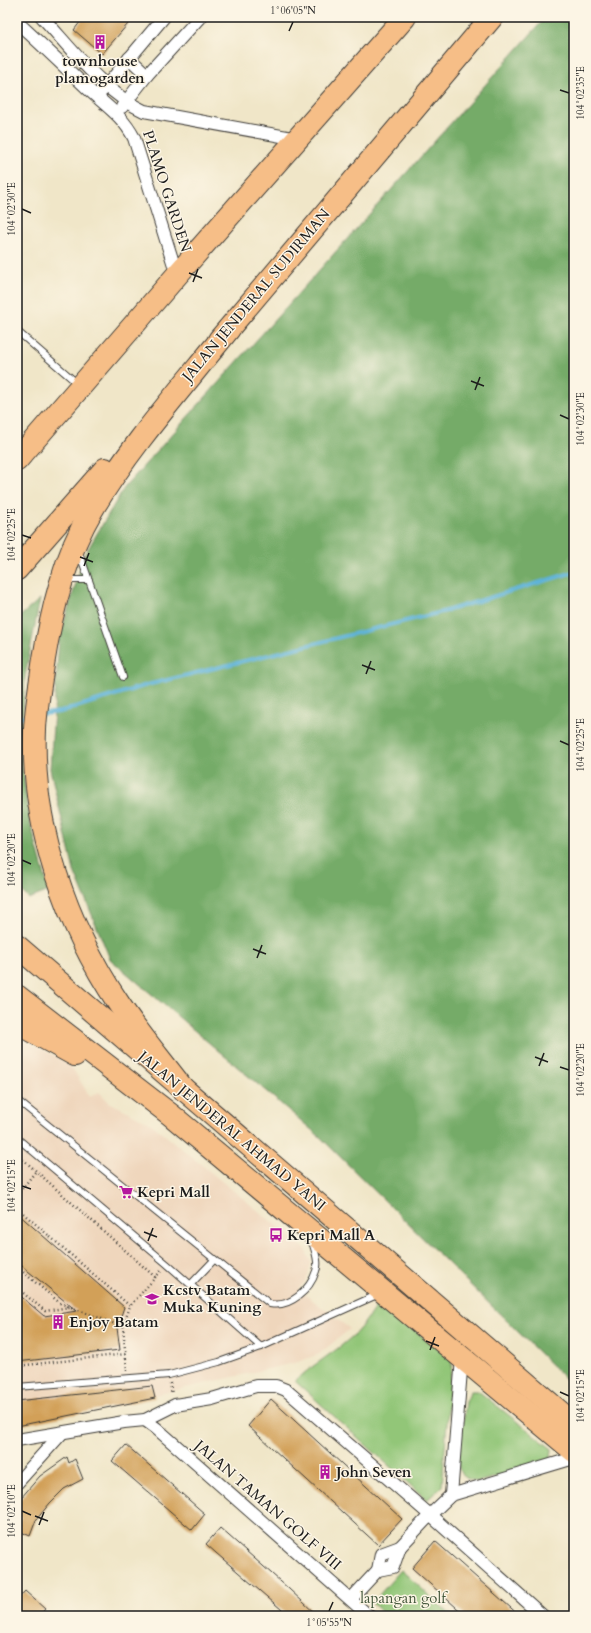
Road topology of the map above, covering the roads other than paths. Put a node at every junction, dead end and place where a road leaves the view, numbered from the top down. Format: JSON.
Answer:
{"nodes":[{"id":1,"x":42,"y":17,"type":"edge"},
{"id":2,"x":164,"y":17,"type":"edge"},
{"id":3,"x":200,"y":17,"type":"edge"},
{"id":4,"x":405,"y":17,"type":"edge"},
{"id":5,"x":492,"y":17,"type":"edge"},
{"id":6,"x":17,"y":22,"type":"edge"},
{"id":7,"x":129,"y":58,"type":"junction"},
{"id":8,"x":147,"y":75,"type":"junction"},
{"id":9,"x":107,"y":85,"type":"junction"},
{"id":10,"x":97,"y":96,"type":"junction"},
{"id":11,"x":126,"y":101,"type":"junction"},
{"id":12,"x":118,"y":113,"type":"junction"},
{"id":13,"x":298,"y":139,"type":"junction"},
{"id":14,"x":177,"y":275,"type":"junction"},
{"id":15,"x":229,"y":329,"type":"junction"},
{"id":16,"x":17,"y":331,"type":"edge"},
{"id":17,"x":81,"y":386,"type":"junction"},
{"id":18,"x":17,"y":460,"type":"edge"},
{"id":19,"x":76,"y":544,"type":"junction"},
{"id":20,"x":17,"y":569,"type":"edge"},
{"id":21,"x":62,"y":580,"type":"junction"},
{"id":22,"x":89,"y":580,"type":"junction"},
{"id":23,"x":123,"y":676,"type":"dead end"},
{"id":24,"x":17,"y":946,"type":"edge"},
{"id":25,"x":17,"y":996,"type":"edge"},
{"id":26,"x":17,"y":1023,"type":"edge"},
{"id":27,"x":184,"y":1090,"type":"junction"},
{"id":28,"x":17,"y":1100,"type":"edge"},
{"id":29,"x":171,"y":1115,"type":"junction"},
{"id":30,"x":17,"y":1138,"type":"edge"},
{"id":31,"x":270,"y":1163,"type":"junction"},
{"id":32,"x":253,"y":1185,"type":"junction"},
{"id":33,"x":309,"y":1232,"type":"junction"},
{"id":34,"x":214,"y":1260,"type":"junction"},
{"id":35,"x":191,"y":1284,"type":"junction"},
{"id":36,"x":382,"y":1292,"type":"junction"},
{"id":37,"x":261,"y":1347,"type":"junction"},
{"id":38,"x":462,"y":1358,"type":"junction"},
{"id":39,"x":17,"y":1387,"type":"edge"},
{"id":40,"x":145,"y":1420,"type":"junction"},
{"id":41,"x":574,"y":1424,"type":"edge"},
{"id":42,"x":62,"y":1433,"type":"junction"},
{"id":43,"x":17,"y":1440,"type":"edge"},
{"id":44,"x":574,"y":1451,"type":"edge"},
{"id":45,"x":574,"y":1458,"type":"edge"},
{"id":46,"x":17,"y":1483,"type":"edge"},
{"id":47,"x":451,"y":1496,"type":"junction"},
{"id":48,"x":430,"y":1515,"type":"junction"},
{"id":49,"x":351,"y":1599,"type":"junction"},
{"id":50,"x":369,"y":1616,"type":"edge"},
{"id":51,"x":543,"y":1616,"type":"edge"}],
"edges":[{"from":1,"to":9,"type":"street","name":"PLAMO GARDEN"},
{"from":2,"to":7,"type":"street"},
{"from":3,"to":8,"type":"street"},
{"from":4,"to":13,"type":"highway"},
{"from":5,"to":15,"type":"highway","name":"JALAN JENDERAL SUDIRMAN"},
{"from":6,"to":10,"type":"street","name":"PLAMO GARDEN"},
{"from":7,"to":8,"type":"street"},
{"from":7,"to":9,"type":"street"},
{"from":8,"to":11,"type":"street"},
{"from":9,"to":10,"type":"street"},
{"from":9,"to":11,"type":"street","name":"PLAMO GARDEN"},
{"from":10,"to":12,"type":"street","name":"PLAMO GARDEN"},
{"from":11,"to":12,"type":"street"},
{"from":11,"to":13,"type":"street","name":"PLAMO GARDEN"},
{"from":12,"to":14,"type":"street","name":"PLAMO GARDEN"},
{"from":13,"to":14,"type":"highway"},
{"from":14,"to":17,"type":"highway"},
{"from":15,"to":19,"type":"highway"},
{"from":15,"to":20,"type":"highway","name":"JALAN JENDERAL SUDIRMAN"},
{"from":16,"to":17,"type":"lane"},
{"from":17,"to":18,"type":"highway"},
{"from":19,"to":21,"type":"highway"},
{"from":19,"to":22,"type":"lane"},
{"from":21,"to":22,"type":"lane"},
{"from":21,"to":27,"type":"highway"},
{"from":22,"to":23,"type":"lane"},
{"from":24,"to":27,"type":"highway","name":"JALAN JENDERAL AHMAD YANI"},
{"from":25,"to":29,"type":"highway","name":"JALAN JENDERAL AHMAD YANI"},
{"from":26,"to":29,"type":"highway"},
{"from":27,"to":31,"type":"highway","name":"JALAN JENDERAL AHMAD YANI"},
{"from":28,"to":34,"type":"lane"},
{"from":29,"to":32,"type":"highway","name":"JALAN JENDERAL AHMAD YANI"},
{"from":30,"to":35,"type":"lane"},
{"from":31,"to":32,"type":"highway"},
{"from":31,"to":41,"type":"highway","name":"JALAN JENDERAL AHMAD YANI"},
{"from":32,"to":33,"type":"highway","name":"JALAN JENDERAL AHMAD YANI"},
{"from":33,"to":34,"type":"lane"},
{"from":33,"to":36,"type":"highway","name":"JALAN JENDERAL AHMAD YANI"},
{"from":34,"to":35,"type":"lane"},
{"from":35,"to":37,"type":"lane"},
{"from":36,"to":37,"type":"lane"},
{"from":36,"to":38,"type":"highway","name":"JALAN JENDERAL AHMAD YANI"},
{"from":37,"to":39,"type":"lane"},
{"from":38,"to":44,"type":"highway","name":"JALAN JENDERAL AHMAD YANI"},
{"from":38,"to":47,"type":"street"},
{"from":40,"to":42,"type":"street"},
{"from":40,"to":48,"type":"street"},
{"from":40,"to":49,"type":"street","name":"JALAN TAMAN GOLF VIII"},
{"from":42,"to":43,"type":"street"},
{"from":42,"to":46,"type":"street"},
{"from":45,"to":47,"type":"street"},
{"from":47,"to":48,"type":"street"},
{"from":48,"to":49,"type":"street"},
{"from":48,"to":51,"type":"street"},
{"from":49,"to":50,"type":"street","name":"JALAN TAMAN GOLF VIII"}]}
